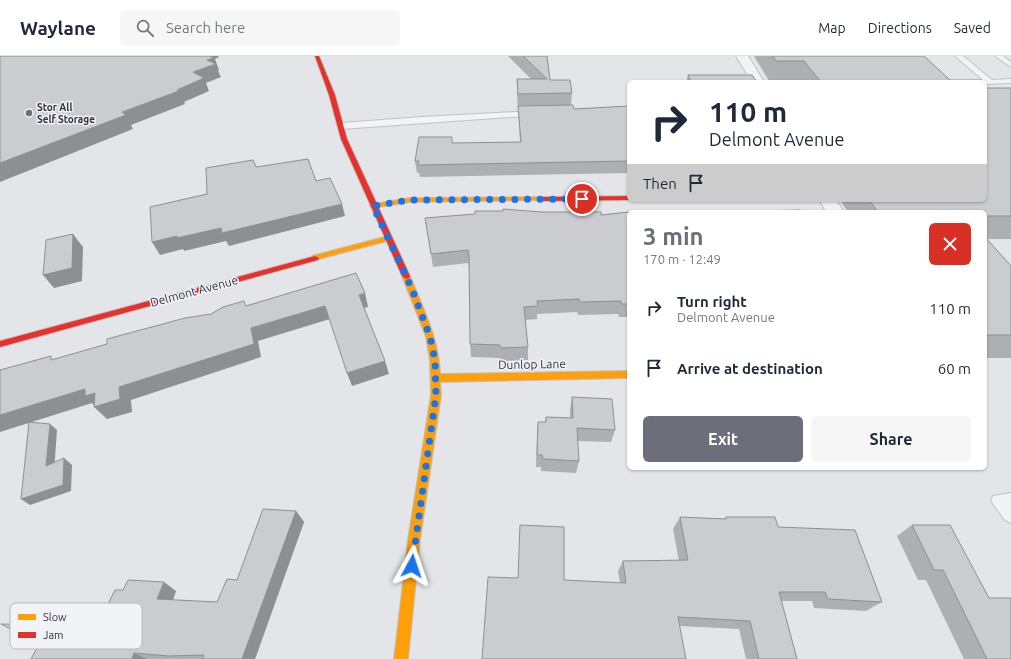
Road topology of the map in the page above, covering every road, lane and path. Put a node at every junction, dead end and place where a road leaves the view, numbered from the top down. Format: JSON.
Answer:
{"nodes":[{"id":1,"x":317,"y":56,"type":"edge"},
{"id":2,"x":742,"y":56,"type":"edge"},
{"id":3,"x":959,"y":56,"type":"edge"},
{"id":4,"x":999,"y":56,"type":"edge"},
{"id":5,"x":1011,"y":65,"type":"edge"},
{"id":6,"x":757,"y":80,"type":"edge"},
{"id":7,"x":980,"y":80,"type":"edge"},
{"id":8,"x":1011,"y":81,"type":"edge"},
{"id":9,"x":987,"y":88,"type":"edge"},
{"id":10,"x":1011,"y":94,"type":"edge"},
{"id":11,"x":541,"y":113,"type":"edge"},
{"id":12,"x":341,"y":126,"type":"junction"},
{"id":13,"x":627,"y":198,"type":"edge"},
{"id":14,"x":373,"y":206,"type":"junction"},
{"id":15,"x":388,"y":238,"type":"junction"},
{"id":16,"x":0,"y":344,"type":"edge"},
{"id":17,"x":627,"y":375,"type":"edge"},
{"id":18,"x":437,"y":378,"type":"junction"},
{"id":19,"x":1011,"y":500,"type":"edge"},
{"id":20,"x":1011,"y":516,"type":"edge"},
{"id":21,"x":401,"y":659,"type":"edge"}],
"edges":[{"from":1,"to":12,"type":"street"},
{"from":2,"to":6,"type":"street"},
{"from":3,"to":7,"type":"lane"},
{"from":4,"to":5,"type":"lane"},
{"from":8,"to":9,"type":"lane"},
{"from":9,"to":10,"type":"street"},
{"from":11,"to":12,"type":"lane"},
{"from":12,"to":14,"type":"street"},
{"from":13,"to":14,"type":"street"},
{"from":14,"to":15,"type":"street"},
{"from":15,"to":16,"type":"street","name":"Delmont Avenue"},
{"from":15,"to":18,"type":"street"},
{"from":17,"to":18,"type":"street","name":"Dunlop Lane"},
{"from":18,"to":21,"type":"street"},
{"from":19,"to":20,"type":"lane"}]}
